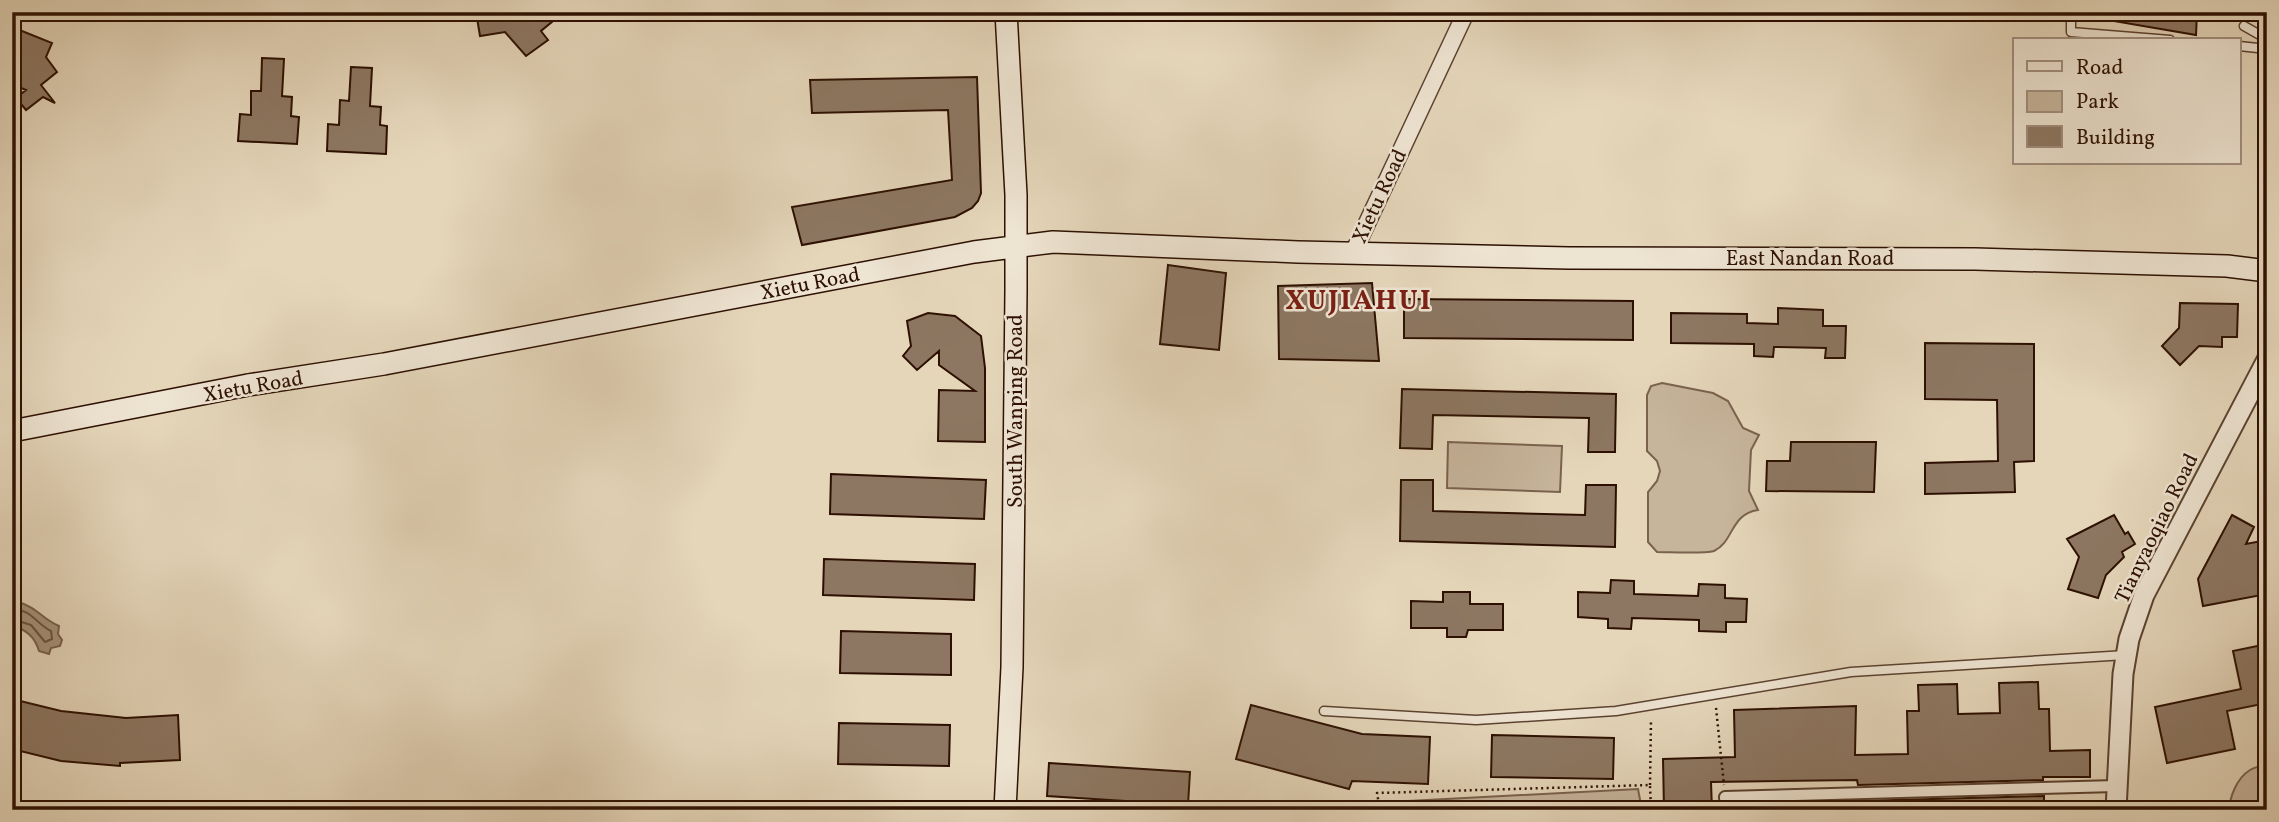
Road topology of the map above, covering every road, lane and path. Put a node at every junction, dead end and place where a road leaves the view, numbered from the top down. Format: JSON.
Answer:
{"nodes":[{"id":1,"x":1006,"y":12,"type":"edge"},
{"id":2,"x":1466,"y":12,"type":"edge"},
{"id":3,"x":2071,"y":12,"type":"edge"},
{"id":4,"x":2244,"y":26,"type":"dead end"},
{"id":5,"x":2145,"y":38,"type":"edge"},
{"id":6,"x":2267,"y":38,"type":"edge"},
{"id":7,"x":2240,"y":46,"type":"edge"},
{"id":8,"x":2267,"y":48,"type":"edge"},
{"id":9,"x":1016,"y":247,"type":"junction"},
{"id":10,"x":1353,"y":253,"type":"junction"},
{"id":11,"x":2267,"y":271,"type":"edge"},
{"id":12,"x":2267,"y":360,"type":"edge"},
{"id":13,"x":12,"y":431,"type":"edge"},
{"id":14,"x":2126,"y":655,"type":"junction"},
{"id":15,"x":1715,"y":698,"type":"dead end"},
{"id":16,"x":1324,"y":710,"type":"dead end"},
{"id":17,"x":1651,"y":712,"type":"dead end"},
{"id":18,"x":1724,"y":782,"type":"dead end"},
{"id":19,"x":1650,"y":785,"type":"junction"},
{"id":20,"x":2116,"y":786,"type":"junction"},
{"id":21,"x":1005,"y":810,"type":"edge"},
{"id":22,"x":1380,"y":810,"type":"edge"},
{"id":23,"x":1651,"y":810,"type":"edge"},
{"id":24,"x":1726,"y":810,"type":"edge"},
{"id":25,"x":2116,"y":810,"type":"edge"}],
"edges":[{"from":1,"to":9,"type":"main road","name":"South Wanping Road"},
{"from":2,"to":10,"type":"street","name":"Xietu Road"},
{"from":3,"to":5,"type":"lane"},
{"from":4,"to":6,"type":"lane"},
{"from":7,"to":8,"type":"lane"},
{"from":9,"to":10,"type":"main road","name":"Xietu Road"},
{"from":9,"to":13,"type":"main road","name":"Xietu Road"},
{"from":9,"to":21,"type":"main road","name":"South Wanping Road"},
{"from":10,"to":11,"type":"main road","name":"East Nandan Road"},
{"from":12,"to":14,"type":"street","name":"Tianyaoqiao Road"},
{"from":14,"to":16,"type":"lane"},
{"from":14,"to":20,"type":"street","name":"Tianyaoqiao Road"},
{"from":15,"to":18,"type":"path"},
{"from":17,"to":19,"type":"path"},
{"from":19,"to":22,"type":"path"},
{"from":19,"to":23,"type":"path"},
{"from":20,"to":24,"type":"street"},
{"from":20,"to":25,"type":"street","name":"Tianyaoqiao Road"}]}
